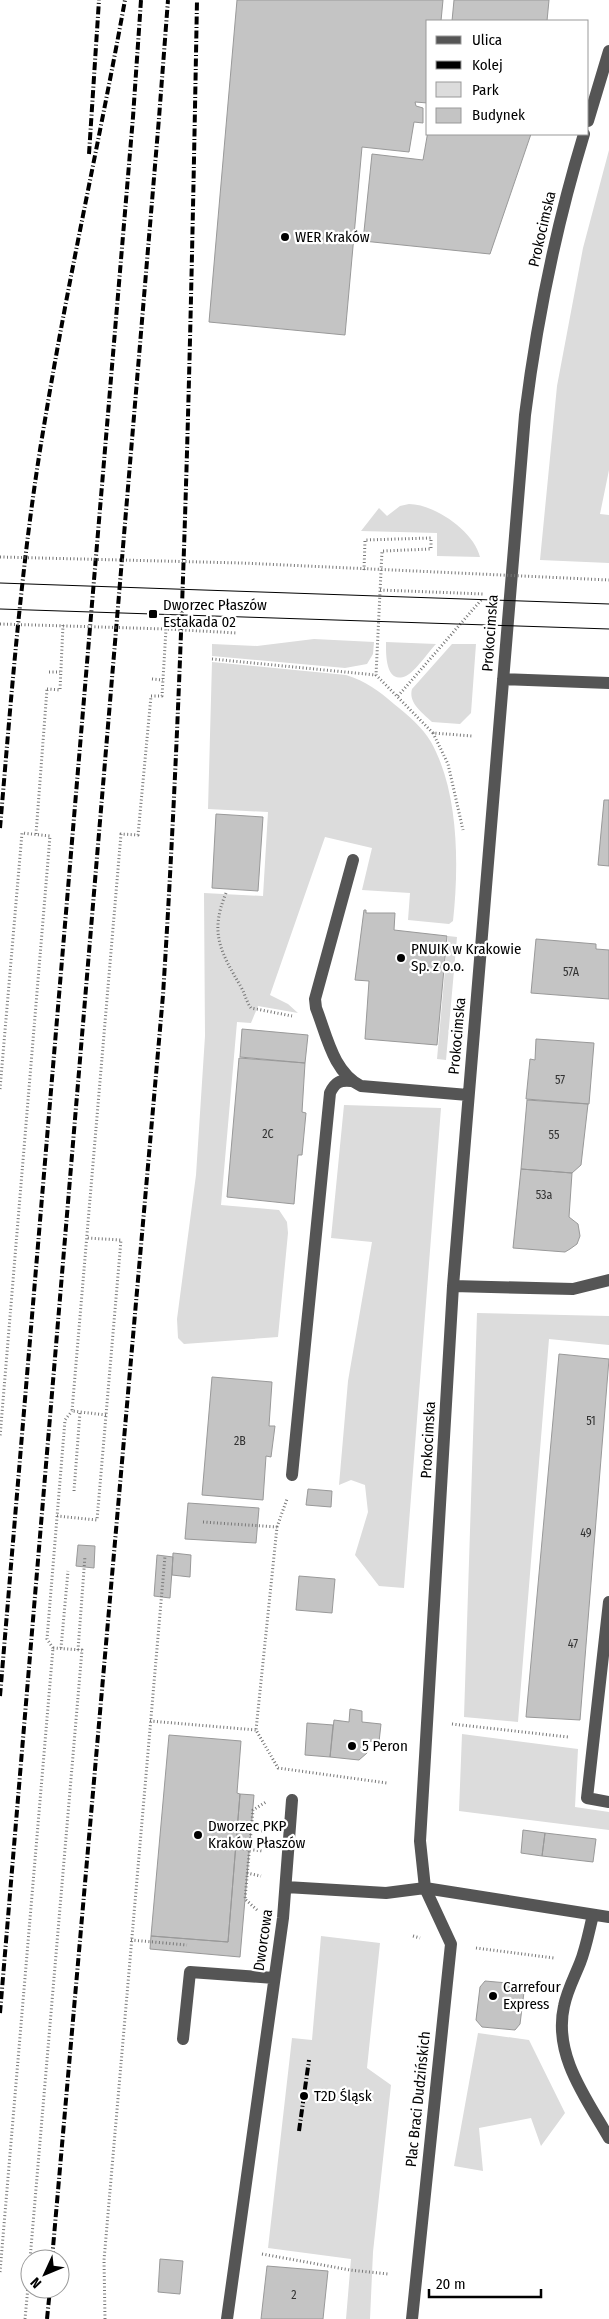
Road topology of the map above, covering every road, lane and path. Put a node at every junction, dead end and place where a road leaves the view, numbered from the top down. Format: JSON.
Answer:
{"nodes":[{"id":1,"x":609,"y":51,"type":"edge"},
{"id":2,"x":589,"y":118,"type":"edge"},
{"id":3,"x":584,"y":135,"type":"edge"},
{"id":4,"x":0,"y":557,"type":"edge"},
{"id":5,"x":364,"y":570,"type":"junction"},
{"id":6,"x":609,"y":580,"type":"edge"},
{"id":7,"x":380,"y":590,"type":"junction"},
{"id":8,"x":0,"y":624,"type":"edge"},
{"id":9,"x":62,"y":625,"type":"junction"},
{"id":10,"x":166,"y":629,"type":"junction"},
{"id":11,"x":238,"y":633,"type":"dead end"},
{"id":12,"x":212,"y":659,"type":"dead end"},
{"id":13,"x":48,"y":672,"type":"dead end"},
{"id":14,"x":60,"y":672,"type":"junction"},
{"id":15,"x":376,"y":675,"type":"junction"},
{"id":16,"x":152,"y":679,"type":"dead end"},
{"id":17,"x":503,"y":679,"type":"junction"},
{"id":18,"x":163,"y":680,"type":"junction"},
{"id":19,"x":609,"y":683,"type":"edge"},
{"id":20,"x":398,"y":696,"type":"junction"},
{"id":21,"x":433,"y":733,"type":"junction"},
{"id":22,"x":475,"y":736,"type":"dead end"},
{"id":23,"x":36,"y":834,"type":"junction"},
{"id":24,"x":465,"y":838,"type":"dead end"},
{"id":25,"x":353,"y":860,"type":"dead end"},
{"id":26,"x":226,"y":893,"type":"dead end"},
{"id":27,"x":293,"y":1017,"type":"dead end"},
{"id":28,"x":351,"y":1081,"type":"junction"},
{"id":29,"x":0,"y":1089,"type":"edge"},
{"id":30,"x":468,"y":1095,"type":"junction"},
{"id":31,"x":87,"y":1238,"type":"junction"},
{"id":32,"x":609,"y":1280,"type":"edge"},
{"id":33,"x":453,"y":1286,"type":"junction"},
{"id":34,"x":1,"y":1405,"type":"edge"},
{"id":35,"x":72,"y":1411,"type":"junction"},
{"id":36,"x":80,"y":1412,"type":"junction"},
{"id":37,"x":106,"y":1414,"type":"junction"},
{"id":38,"x":0,"y":1437,"type":"edge"},
{"id":39,"x":292,"y":1475,"type":"dead end"},
{"id":40,"x":74,"y":1491,"type":"dead end"},
{"id":41,"x":57,"y":1516,"type":"junction"},
{"id":42,"x":203,"y":1522,"type":"dead end"},
{"id":43,"x":86,"y":1556,"type":"dead end"},
{"id":44,"x":165,"y":1556,"type":"dead end"},
{"id":45,"x":68,"y":1571,"type":"dead end"},
{"id":46,"x":609,"y":1602,"type":"edge"},
{"id":47,"x":53,"y":1648,"type":"junction"},
{"id":48,"x":61,"y":1648,"type":"junction"},
{"id":49,"x":78,"y":1650,"type":"junction"},
{"id":50,"x":150,"y":1721,"type":"junction"},
{"id":51,"x":452,"y":1724,"type":"dead end"},
{"id":52,"x":256,"y":1730,"type":"junction"},
{"id":53,"x":594,"y":1740,"type":"junction"},
{"id":54,"x":387,"y":1783,"type":"dead end"},
{"id":55,"x":292,"y":1800,"type":"dead end"},
{"id":56,"x":609,"y":1802,"type":"edge"},
{"id":57,"x":265,"y":1803,"type":"dead end"},
{"id":58,"x":236,"y":1848,"type":"dead end"},
{"id":59,"x":249,"y":1850,"type":"junction"},
{"id":60,"x":247,"y":1873,"type":"junction"},
{"id":61,"x":267,"y":1877,"type":"dead end"},
{"id":62,"x":286,"y":1887,"type":"junction"},
{"id":63,"x":425,"y":1888,"type":"junction"},
{"id":64,"x":254,"y":1907,"type":"dead end"},
{"id":65,"x":592,"y":1915,"type":"junction"},
{"id":66,"x":609,"y":1916,"type":"edge"},
{"id":67,"x":488,"y":1949,"type":"dead end"},
{"id":68,"x":581,"y":1962,"type":"junction"},
{"id":69,"x":274,"y":1978,"type":"junction"},
{"id":70,"x":182,"y":2039,"type":"dead end"},
{"id":71,"x":609,"y":2138,"type":"edge"},
{"id":72,"x":31,"y":2249,"type":"edge"},
{"id":73,"x":236,"y":2250,"type":"junction"},
{"id":74,"x":0,"y":2272,"type":"edge"},
{"id":75,"x":388,"y":2274,"type":"dead end"},
{"id":76,"x":27,"y":2299,"type":"edge"},
{"id":77,"x":25,"y":2319,"type":"edge"},
{"id":78,"x":105,"y":2319,"type":"edge"},
{"id":79,"x":227,"y":2319,"type":"edge"},
{"id":80,"x":412,"y":2319,"type":"edge"}],
"edges":[{"from":1,"to":2,"type":"street"},
{"from":3,"to":17,"type":"street","name":"Prokocimska"},
{"from":4,"to":5,"type":"path","bridge":true},
{"from":5,"to":6,"type":"path","bridge":true},
{"from":5,"to":7,"type":"path"},
{"from":7,"to":15,"type":"path"},
{"from":7,"to":20,"type":"path"},
{"from":8,"to":9,"type":"path","bridge":true},
{"from":9,"to":10,"type":"path","bridge":true},
{"from":9,"to":14,"type":"path","bridge":true},
{"from":10,"to":11,"type":"path","bridge":true},
{"from":10,"to":18,"type":"path","bridge":true},
{"from":12,"to":15,"type":"path"},
{"from":13,"to":14,"type":"path"},
{"from":14,"to":23,"type":"path","bridge":true},
{"from":15,"to":20,"type":"path"},
{"from":16,"to":18,"type":"path"},
{"from":17,"to":19,"type":"street"},
{"from":17,"to":30,"type":"street","name":"Prokocimska"},
{"from":18,"to":31,"type":"path","bridge":true},
{"from":20,"to":21,"type":"path"},
{"from":21,"to":22,"type":"path"},
{"from":21,"to":24,"type":"path"},
{"from":23,"to":29,"type":"path"},
{"from":23,"to":34,"type":"path"},
{"from":25,"to":28,"type":"street"},
{"from":26,"to":27,"type":"path"},
{"from":28,"to":30,"type":"street"},
{"from":28,"to":39,"type":"street"},
{"from":30,"to":33,"type":"street","name":"Prokocimska"},
{"from":31,"to":35,"type":"path"},
{"from":31,"to":37,"type":"path"},
{"from":32,"to":33,"type":"street"},
{"from":33,"to":63,"type":"street","name":"Prokocimska"},
{"from":34,"to":38,"type":"path"},
{"from":35,"to":36,"type":"path"},
{"from":35,"to":41,"type":"path"},
{"from":36,"to":37,"type":"path"},
{"from":36,"to":40,"type":"path"},
{"from":37,"to":41,"type":"path"},
{"from":41,"to":47,"type":"path"},
{"from":42,"to":52,"type":"path"},
{"from":43,"to":49,"type":"path"},
{"from":44,"to":50,"type":"path"},
{"from":45,"to":48,"type":"path"},
{"from":46,"to":53,"type":"street"},
{"from":47,"to":48,"type":"path"},
{"from":47,"to":74,"type":"path"},
{"from":48,"to":49,"type":"path"},
{"from":49,"to":72,"type":"path"},
{"from":50,"to":52,"type":"path"},
{"from":50,"to":78,"type":"path"},
{"from":51,"to":53,"type":"path"},
{"from":52,"to":54,"type":"path"},
{"from":53,"to":56,"type":"street"},
{"from":55,"to":62,"type":"street","name":"Dworcowa"},
{"from":57,"to":59,"type":"path"},
{"from":58,"to":59,"type":"path"},
{"from":59,"to":60,"type":"path"},
{"from":60,"to":61,"type":"path"},
{"from":60,"to":64,"type":"path"},
{"from":62,"to":63,"type":"street"},
{"from":62,"to":69,"type":"street","name":"Dworcowa"},
{"from":63,"to":65,"type":"street"},
{"from":63,"to":80,"type":"street","name":"Plac Braci Dudzińskich"},
{"from":65,"to":66,"type":"street"},
{"from":65,"to":68,"type":"street"},
{"from":67,"to":68,"type":"path"},
{"from":68,"to":71,"type":"street"},
{"from":69,"to":70,"type":"street"},
{"from":69,"to":73,"type":"street","name":"Dworcowa"},
{"from":73,"to":75,"type":"path"},
{"from":73,"to":79,"type":"street","name":"Dworcowa"},
{"from":76,"to":77,"type":"path"}]}
